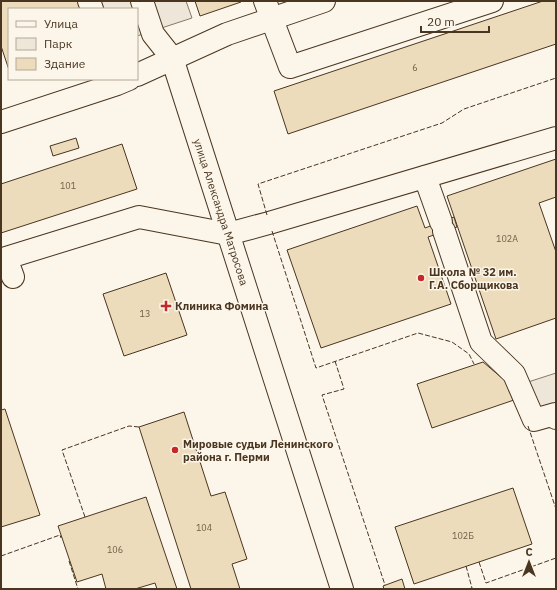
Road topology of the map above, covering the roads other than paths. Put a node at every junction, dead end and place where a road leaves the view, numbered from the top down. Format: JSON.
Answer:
{"nodes":[{"id":1,"x":142,"y":1,"type":"edge"},
{"id":2,"x":324,"y":1,"type":"edge"},
{"id":3,"x":492,"y":1,"type":"edge"},
{"id":4,"x":268,"y":10,"type":"edge"},
{"id":5,"x":172,"y":58,"type":"junction"},
{"id":6,"x":138,"y":75,"type":"edge"},
{"id":7,"x":120,"y":81,"type":"edge"},
{"id":8,"x":1,"y":122,"type":"edge"},
{"id":9,"x":556,"y":138,"type":"edge"},
{"id":10,"x":425,"y":176,"type":"junction"},
{"id":11,"x":228,"y":234,"type":"junction"},
{"id":12,"x":13,"y":277,"type":"dead end"},
{"id":13,"x":556,"y":418,"type":"edge"},
{"id":14,"x":342,"y":589,"type":"edge"}],
"edges":[{"from":1,"to":5,"type":"street","name":"улица Александра Матросова"},
{"from":2,"to":4,"type":"street"},
{"from":3,"to":4,"type":"street"},
{"from":4,"to":5,"type":"street"},
{"from":5,"to":6,"type":"street"},
{"from":5,"to":11,"type":"street","name":"улица Александра Матросова"},
{"from":7,"to":8,"type":"street"},
{"from":9,"to":10,"type":"street"},
{"from":10,"to":11,"type":"street"},
{"from":10,"to":13,"type":"street"},
{"from":11,"to":12,"type":"street"},
{"from":11,"to":14,"type":"street","name":"улица Александра Матросова"}]}
